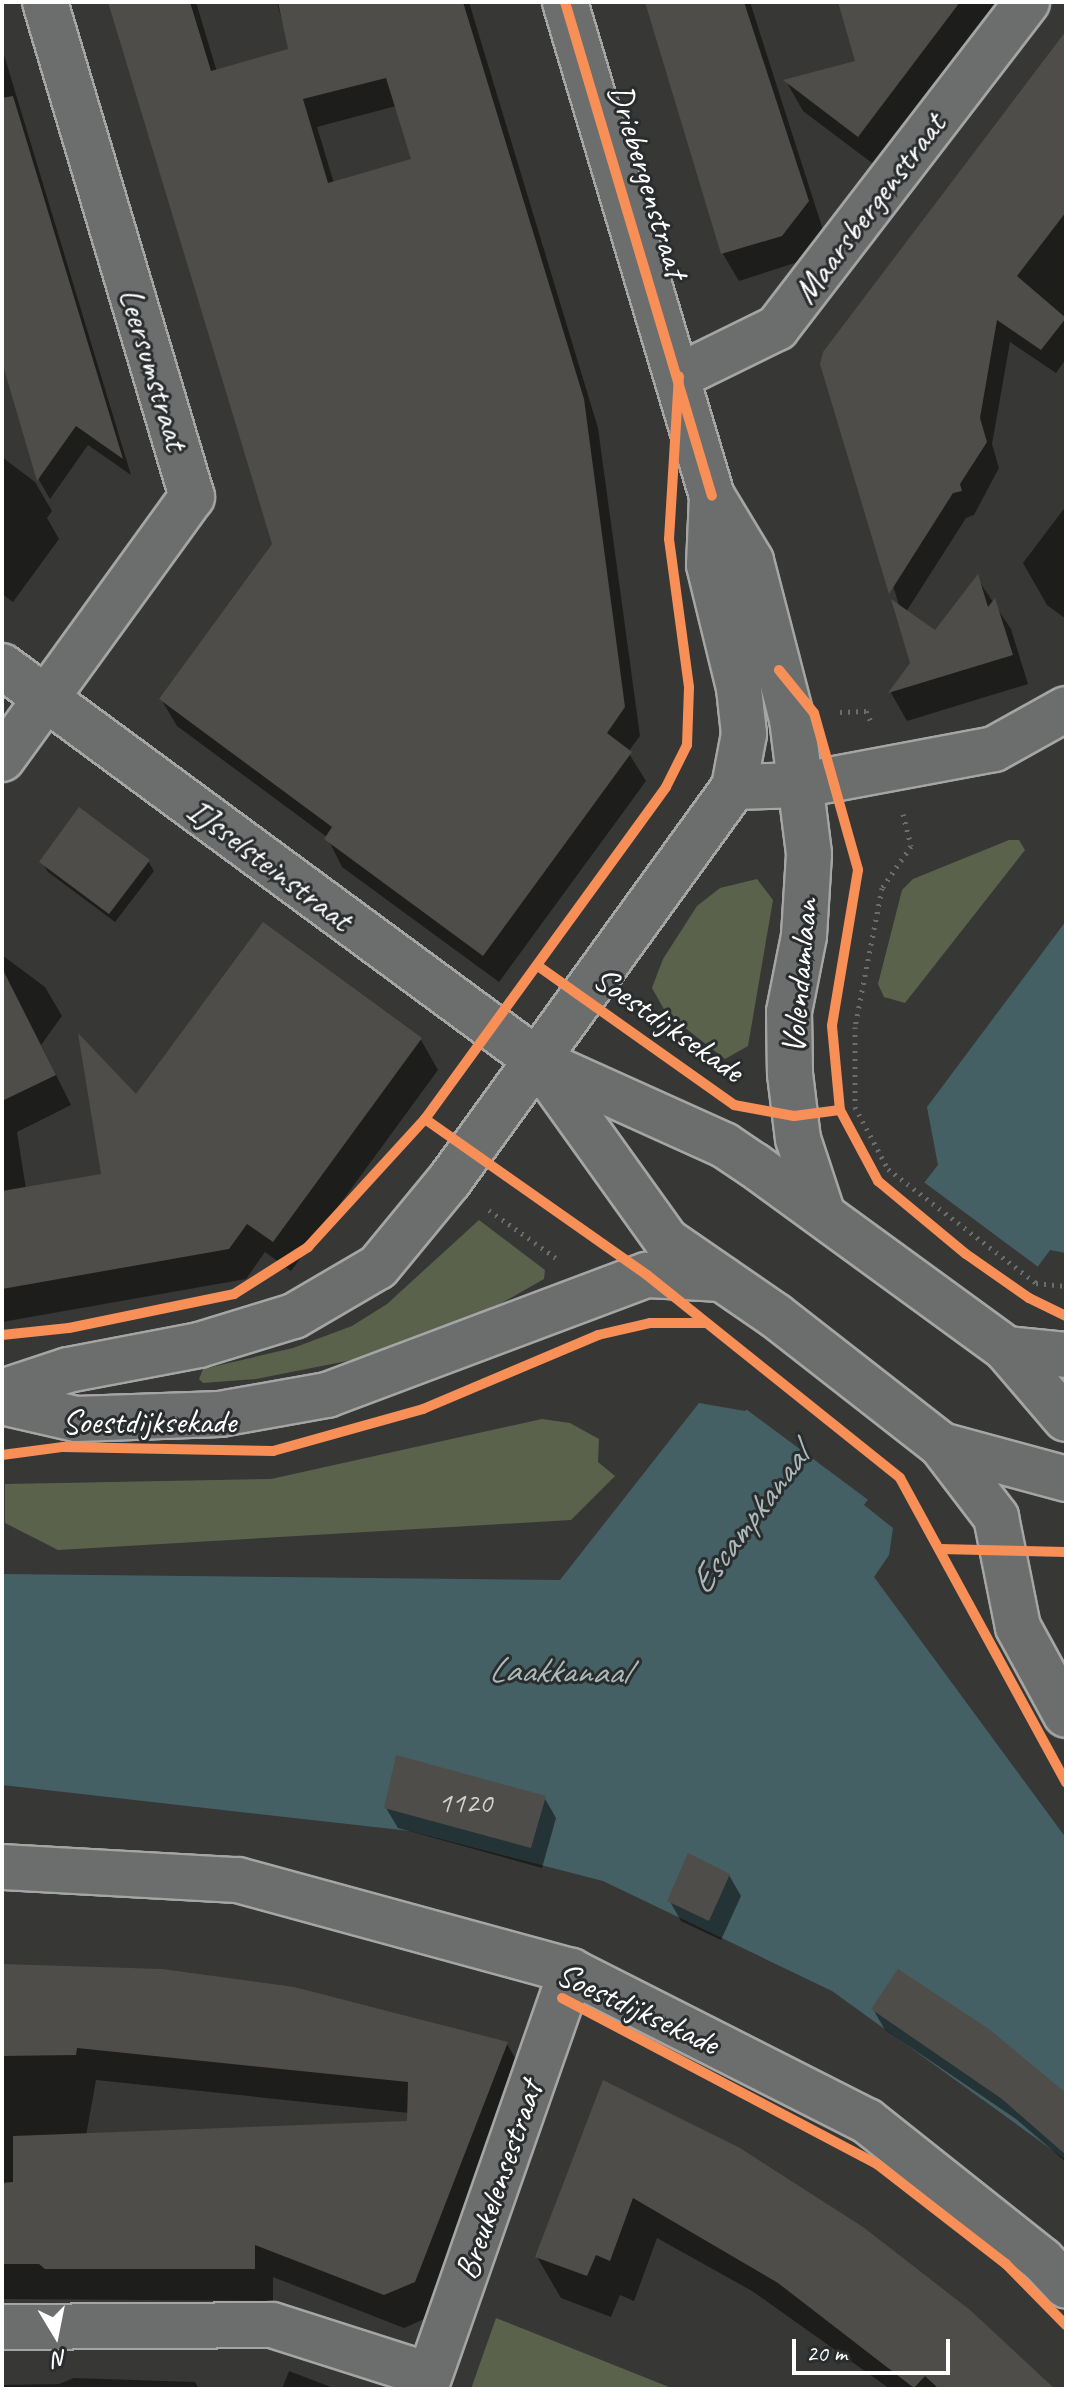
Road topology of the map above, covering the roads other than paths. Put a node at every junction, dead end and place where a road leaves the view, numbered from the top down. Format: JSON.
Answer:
{"nodes":[{"id":1,"x":45,"y":2,"type":"edge"},
{"id":2,"x":565,"y":2,"type":"edge"},
{"id":3,"x":1027,"y":2,"type":"edge"},
{"id":4,"x":679,"y":376,"type":"junction"},
{"id":5,"x":712,"y":496,"type":"junction"},
{"id":6,"x":2,"y":666,"type":"edge"},
{"id":7,"x":45,"y":697,"type":"junction"},
{"id":8,"x":1066,"y":709,"type":"edge"},
{"id":9,"x":2,"y":759,"type":"edge"},
{"id":10,"x":802,"y":785,"type":"junction"},
{"id":11,"x":734,"y":787,"type":"junction"},
{"id":12,"x":538,"y":1061,"type":"junction"},
{"id":13,"x":832,"y":1220,"type":"junction"},
{"id":14,"x":725,"y":1280,"type":"junction"},
{"id":15,"x":1000,"y":1345,"type":"junction"},
{"id":16,"x":1066,"y":1355,"type":"edge"},
{"id":17,"x":2,"y":1392,"type":"edge"},
{"id":18,"x":2,"y":1402,"type":"edge"},
{"id":19,"x":1066,"y":1416,"type":"edge"},
{"id":20,"x":934,"y":1439,"type":"junction"},
{"id":21,"x":1066,"y":1479,"type":"edge"},
{"id":22,"x":1066,"y":1715,"type":"edge"},
{"id":23,"x":2,"y":1867,"type":"edge"},
{"id":24,"x":571,"y":1971,"type":"junction"},
{"id":25,"x":1066,"y":2286,"type":"edge"},
{"id":26,"x":2,"y":2327,"type":"edge"},
{"id":27,"x":427,"y":2382,"type":"edge"}],
"edges":[{"from":1,"to":7,"type":"street","name":"Leersumstraat"},
{"from":2,"to":4,"type":"street","name":"Driebergenstraat"},
{"from":3,"to":4,"type":"street","name":"Maarsbergenstraat"},
{"from":4,"to":5,"type":"street","name":"Driebergenstraat"},
{"from":5,"to":10,"type":"street","name":"Driebergenstraat"},
{"from":5,"to":11,"type":"street","name":"Driebergenstraat"},
{"from":6,"to":7,"type":"street","name":"IJsselsteinstraat"},
{"from":7,"to":9,"type":"street","name":"Leersumstraat"},
{"from":7,"to":12,"type":"street","name":"IJsselsteinstraat"},
{"from":8,"to":10,"type":"street"},
{"from":10,"to":11,"type":"street"},
{"from":10,"to":13,"type":"street","name":"Volendamlaan"},
{"from":11,"to":12,"type":"street","name":"Driebergenstraat"},
{"from":12,"to":13,"type":"street"},
{"from":12,"to":14,"type":"street"},
{"from":12,"to":17,"type":"street","name":"Soestdijksekade"},
{"from":13,"to":15,"type":"street"},
{"from":14,"to":18,"type":"street","name":"Soestdijksekade"},
{"from":14,"to":20,"type":"street"},
{"from":15,"to":16,"type":"street"},
{"from":15,"to":19,"type":"street"},
{"from":20,"to":21,"type":"street"},
{"from":20,"to":22,"type":"street"},
{"from":23,"to":24,"type":"street","name":"Soestdijksekade"},
{"from":24,"to":25,"type":"street","name":"Soestdijksekade"},
{"from":24,"to":27,"type":"street","name":"Breukelensestraat"},
{"from":26,"to":27,"type":"street"}]}
